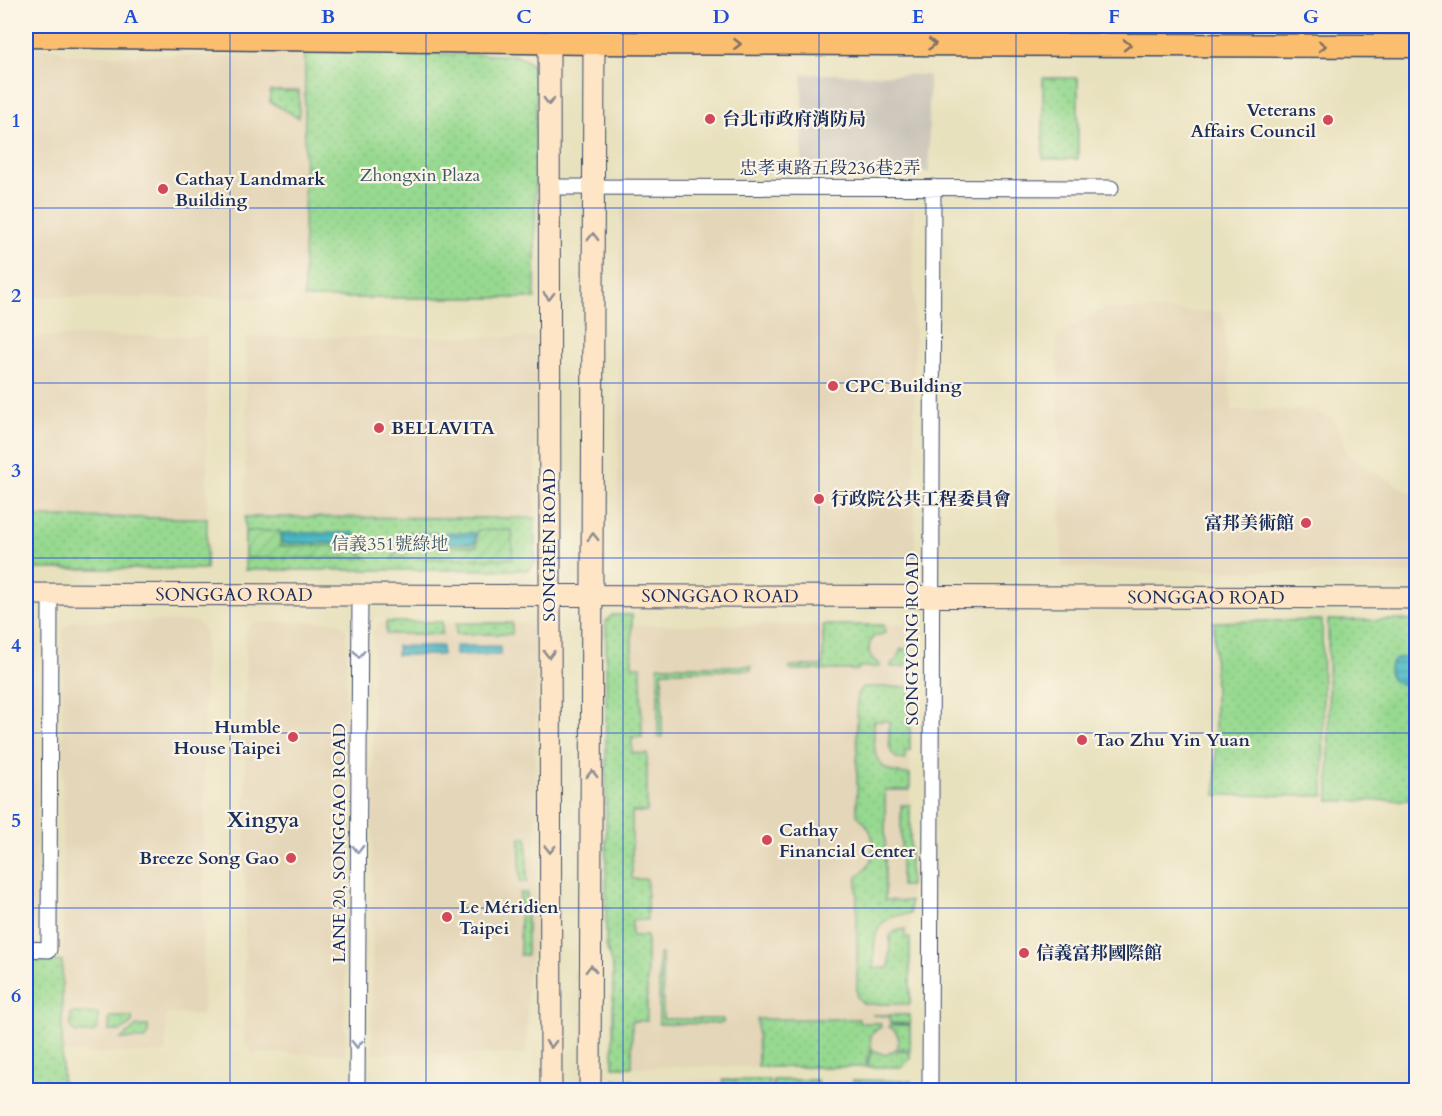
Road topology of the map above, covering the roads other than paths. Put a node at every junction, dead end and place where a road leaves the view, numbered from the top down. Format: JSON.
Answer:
{"nodes":[{"id":1,"x":613,"y":26,"type":"edge"},
{"id":2,"x":592,"y":34,"type":"edge"},
{"id":3,"x":1015,"y":35,"type":"edge"},
{"id":4,"x":26,"y":36,"type":"edge"},
{"id":5,"x":549,"y":43,"type":"junction"},
{"id":6,"x":1416,"y":46,"type":"edge"},
{"id":7,"x":549,"y":187,"type":"junction"},
{"id":8,"x":594,"y":187,"type":"junction"},
{"id":9,"x":933,"y":188,"type":"junction"},
{"id":10,"x":1111,"y":188,"type":"dead end"},
{"id":11,"x":26,"y":594,"type":"edge"},
{"id":12,"x":50,"y":594,"type":"junction"},
{"id":13,"x":360,"y":595,"type":"junction"},
{"id":14,"x":549,"y":596,"type":"junction"},
{"id":15,"x":592,"y":596,"type":"junction"},
{"id":16,"x":932,"y":596,"type":"junction"},
{"id":17,"x":1416,"y":598,"type":"edge"},
{"id":18,"x":26,"y":949,"type":"edge"},
{"id":19,"x":357,"y":1090,"type":"edge"},
{"id":20,"x":551,"y":1090,"type":"edge"},
{"id":21,"x":590,"y":1090,"type":"edge"},
{"id":22,"x":930,"y":1090,"type":"edge"}],
"edges":[{"from":1,"to":2,"type":"street"},
{"from":2,"to":3,"type":"main road","one_way":true},
{"from":2,"to":5,"type":"main road"},
{"from":2,"to":8,"type":"street"},
{"from":3,"to":6,"type":"main road","one_way":true},
{"from":4,"to":5,"type":"main road"},
{"from":5,"to":7,"type":"street","name":"SONGREN ROAD","one_way":true},
{"from":7,"to":8,"type":"street","name":"忠孝東路五段236巷2弄"},
{"from":7,"to":14,"type":"street","name":"SONGREN ROAD","one_way":true},
{"from":8,"to":9,"type":"street","name":"忠孝東路五段236巷2弄"},
{"from":15,"to":8,"type":"street","one_way":true},
{"from":9,"to":10,"type":"street","name":"忠孝東路五段236巷2弄"},
{"from":9,"to":16,"type":"street","name":"SONGYONG ROAD"},
{"from":11,"to":12,"type":"street","name":"SONGGAO ROAD"},
{"from":12,"to":13,"type":"street","name":"SONGGAO ROAD"},
{"from":12,"to":18,"type":"street"},
{"from":13,"to":14,"type":"street","name":"SONGGAO ROAD"},
{"from":13,"to":19,"type":"street","name":"LANE 20, SONGGAO ROAD","one_way":true},
{"from":14,"to":15,"type":"street","name":"SONGGAO ROAD"},
{"from":14,"to":20,"type":"street","name":"SONGREN ROAD","one_way":true},
{"from":15,"to":16,"type":"street","name":"SONGGAO ROAD"},
{"from":21,"to":15,"type":"street","one_way":true},
{"from":16,"to":17,"type":"street","name":"SONGGAO ROAD"},
{"from":16,"to":22,"type":"street","name":"SONGYONG ROAD"}]}
